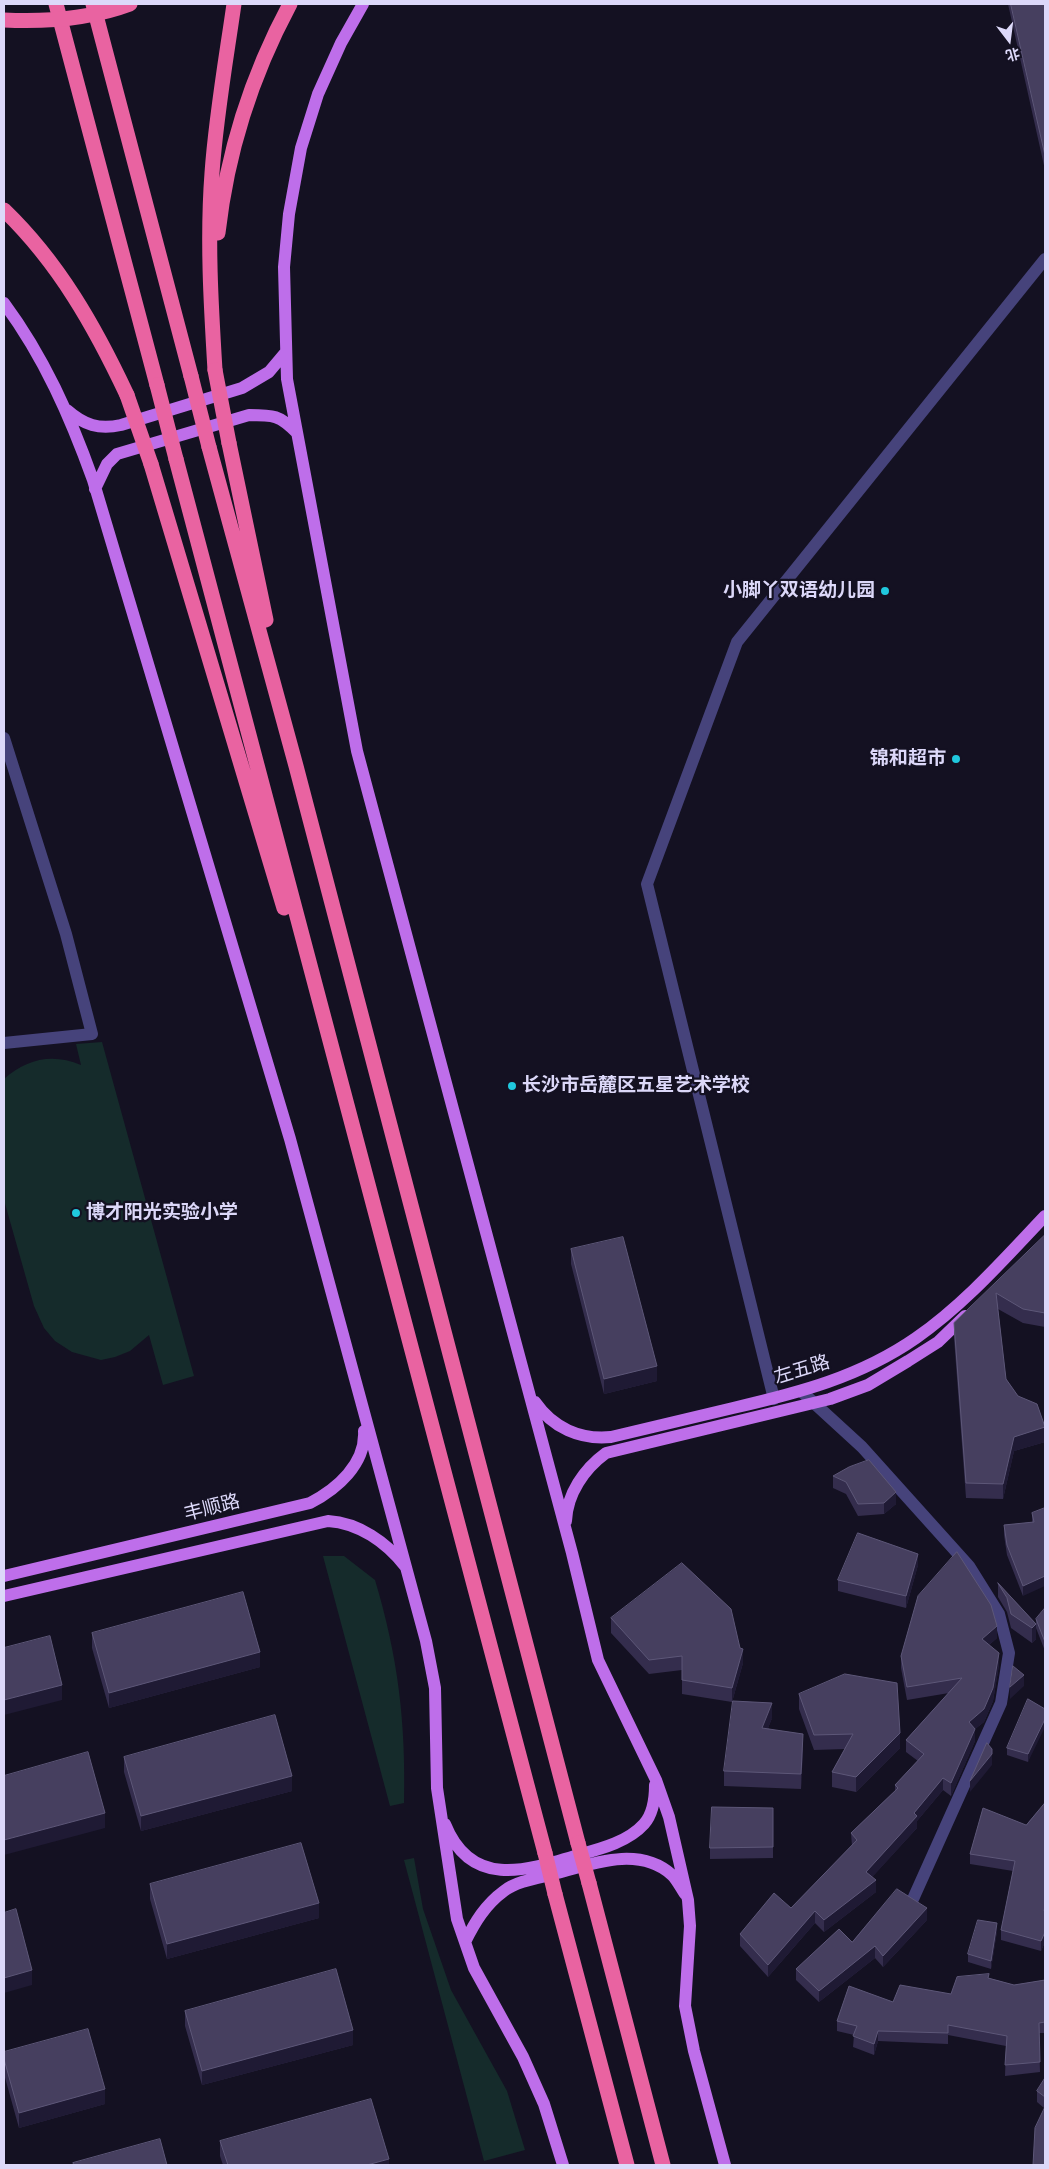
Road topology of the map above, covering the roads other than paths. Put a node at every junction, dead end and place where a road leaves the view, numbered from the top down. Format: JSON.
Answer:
{"nodes":[{"id":1,"x":56,"y":4,"type":"edge"},
{"id":2,"x":93,"y":4,"type":"edge"},
{"id":3,"x":130,"y":4,"type":"edge"},
{"id":4,"x":234,"y":4,"type":"edge"},
{"id":5,"x":290,"y":4,"type":"edge"},
{"id":6,"x":363,"y":4,"type":"edge"},
{"id":7,"x":4,"y":20,"type":"edge"},
{"id":8,"x":4,"y":210,"type":"edge"},
{"id":9,"x":1045,"y":259,"type":"edge"},
{"id":10,"x":212,"y":292,"type":"junction"},
{"id":11,"x":4,"y":303,"type":"edge"},
{"id":12,"x":284,"y":353,"type":"junction"},
{"id":13,"x":66,"y":408,"type":"junction"},
{"id":14,"x":298,"y":435,"type":"junction"},
{"id":15,"x":95,"y":489,"type":"junction"},
{"id":16,"x":4,"y":738,"type":"edge"},
{"id":17,"x":296,"y":766,"type":"junction"},
{"id":18,"x":325,"y":1022,"type":"junction"},
{"id":19,"x":4,"y":1043,"type":"edge"},
{"id":20,"x":1045,"y":1216,"type":"edge"},
{"id":21,"x":1012,"y":1270,"type":"edge"},
{"id":22,"x":802,"y":1392,"type":"junction"},
{"id":23,"x":530,"y":1396,"type":"junction"},
{"id":24,"x":774,"y":1399,"type":"junction"},
{"id":25,"x":815,"y":1404,"type":"junction"},
{"id":26,"x":361,"y":1406,"type":"junction"},
{"id":27,"x":565,"y":1526,"type":"junction"},
{"id":28,"x":408,"y":1570,"type":"junction"},
{"id":29,"x":4,"y":1576,"type":"edge"},
{"id":30,"x":4,"y":1596,"type":"edge"},
{"id":31,"x":656,"y":1780,"type":"junction"},
{"id":32,"x":440,"y":1810,"type":"junction"},
{"id":33,"x":688,"y":1900,"type":"junction"},
{"id":34,"x":913,"y":1900,"type":"edge"},
{"id":35,"x":465,"y":1942,"type":"junction"},
{"id":36,"x":562,"y":2165,"type":"edge"},
{"id":37,"x":627,"y":2165,"type":"edge"},
{"id":38,"x":663,"y":2165,"type":"edge"},
{"id":39,"x":725,"y":2165,"type":"edge"}],
"edges":[{"from":1,"to":18,"type":"highway","bridge":true},
{"from":2,"to":17,"type":"highway","bridge":true},
{"from":3,"to":7,"type":"highway","bridge":true},
{"from":4,"to":10,"type":"highway"},
{"from":5,"to":10,"type":"highway"},
{"from":6,"to":12,"type":"main road"},
{"from":8,"to":18,"type":"highway","bridge":true},
{"from":9,"to":24,"type":"street"},
{"from":10,"to":17,"type":"highway","bridge":true},
{"from":11,"to":13,"type":"main road"},
{"from":12,"to":13,"type":"main road"},
{"from":12,"to":14,"type":"main road"},
{"from":13,"to":15,"type":"main road"},
{"from":14,"to":15,"type":"main road"},
{"from":14,"to":23,"type":"main road"},
{"from":15,"to":26,"type":"main road"},
{"from":16,"to":19,"type":"street"},
{"from":17,"to":38,"type":"highway","bridge":true},
{"from":18,"to":37,"type":"highway","bridge":true},
{"from":20,"to":22,"type":"main road","name":"左五路"},
{"from":21,"to":25,"type":"main road","name":"左五路"},
{"from":22,"to":24,"type":"main road","name":"左五路"},
{"from":22,"to":25,"type":"street"},
{"from":23,"to":24,"type":"main road","name":"左五路"},
{"from":23,"to":27,"type":"main road"},
{"from":25,"to":27,"type":"main road","name":"左五路"},
{"from":25,"to":34,"type":"street"},
{"from":26,"to":28,"type":"main road"},
{"from":26,"to":29,"type":"main road","name":"丰顺路"},
{"from":27,"to":31,"type":"main road"},
{"from":28,"to":30,"type":"main road"},
{"from":28,"to":32,"type":"main road"},
{"from":31,"to":32,"type":"main road"},
{"from":31,"to":33,"type":"main road"},
{"from":32,"to":35,"type":"main road"},
{"from":33,"to":35,"type":"main road"},
{"from":33,"to":39,"type":"main road"},
{"from":35,"to":36,"type":"main road"}]}
